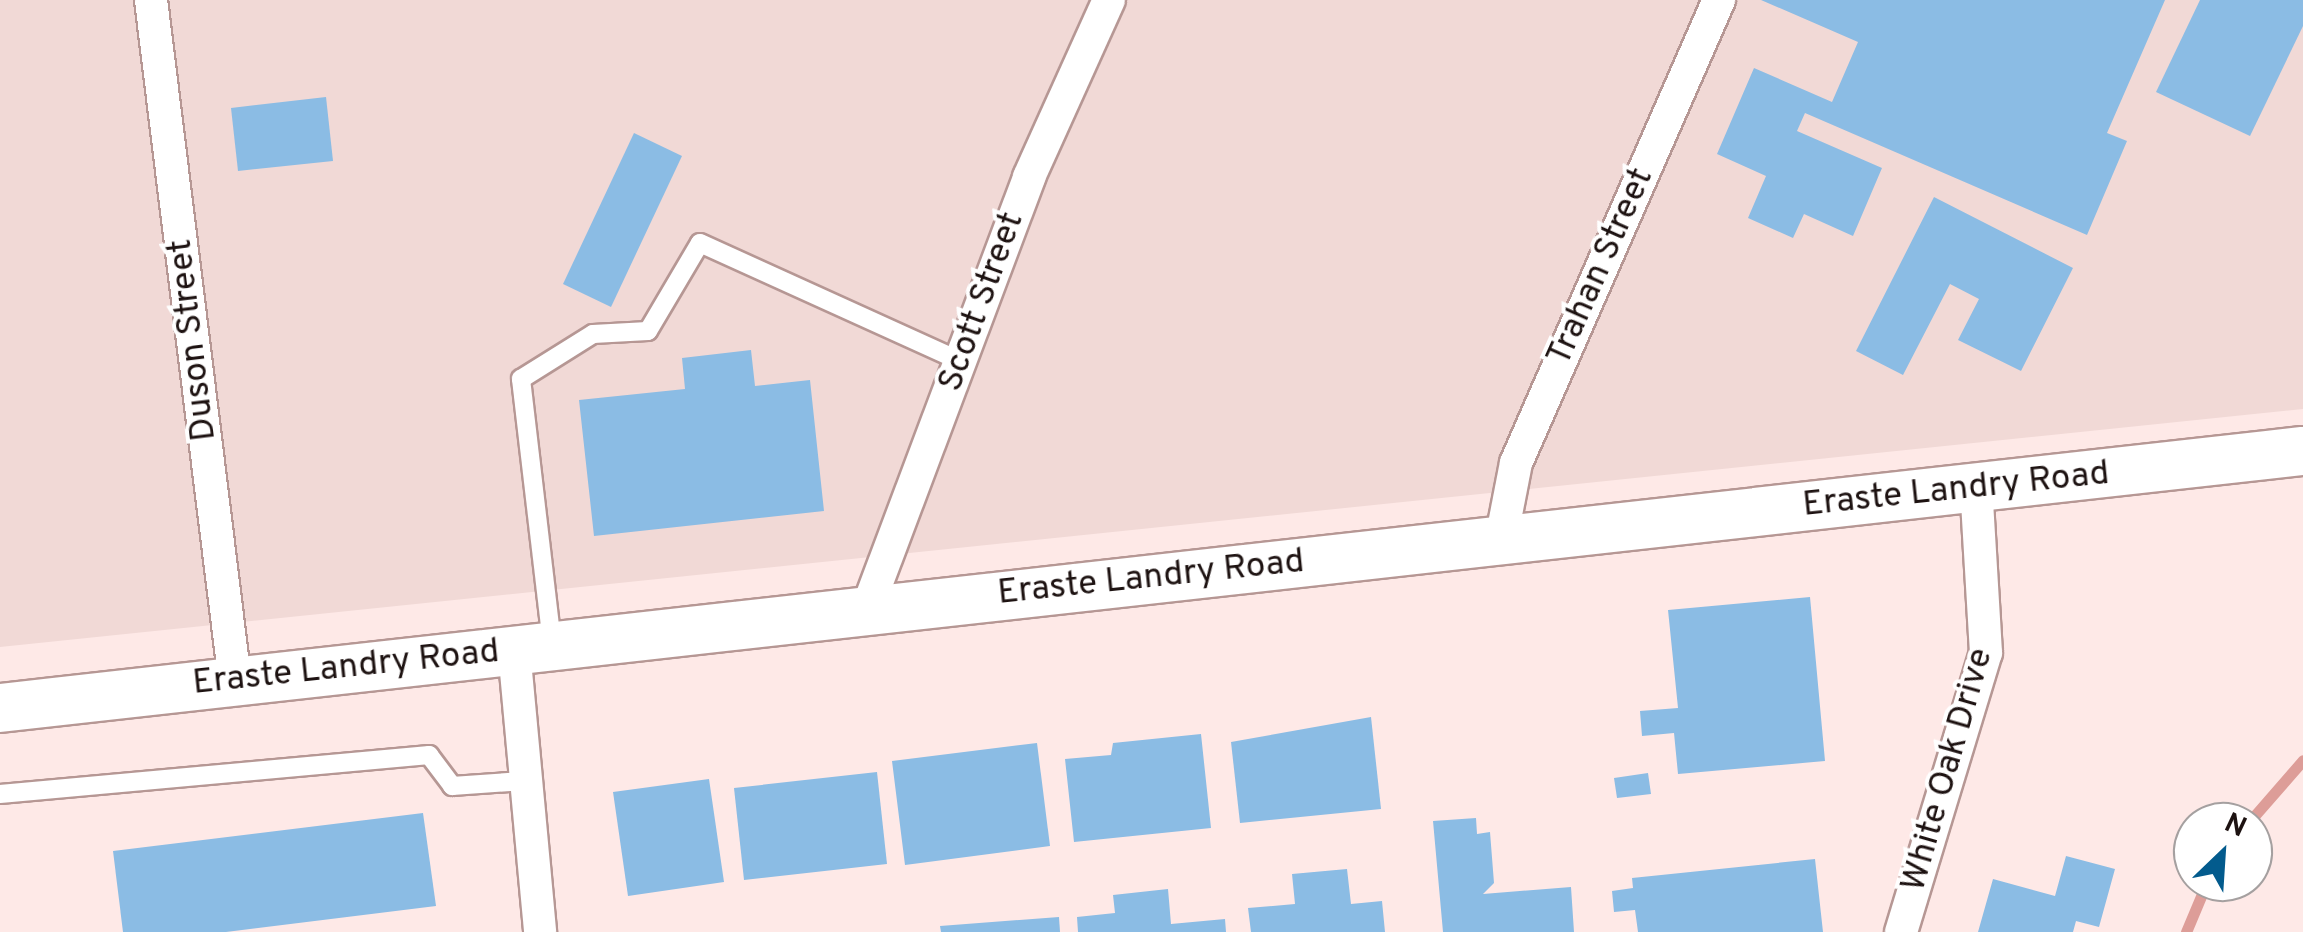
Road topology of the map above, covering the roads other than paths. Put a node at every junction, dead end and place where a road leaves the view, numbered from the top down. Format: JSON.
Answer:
{"nodes":[{"id":1,"x":152,"y":0,"type":"edge"},
{"id":2,"x":1109,"y":0,"type":"edge"},
{"id":3,"x":1718,"y":0,"type":"edge"},
{"id":4,"x":960,"y":362,"type":"junction"},
{"id":5,"x":2303,"y":452,"type":"edge"},
{"id":6,"x":1976,"y":488,"type":"junction"},
{"id":7,"x":1501,"y":540,"type":"junction"},
{"id":8,"x":867,"y":609,"type":"junction"},
{"id":9,"x":533,"y":647,"type":"junction"},
{"id":10,"x":235,"y":681,"type":"junction"},
{"id":11,"x":0,"y":708,"type":"edge"},
{"id":12,"x":524,"y":782,"type":"junction"},
{"id":13,"x":0,"y":794,"type":"edge"},
{"id":14,"x":540,"y":932,"type":"edge"},
{"id":15,"x":1901,"y":932,"type":"edge"}],
"edges":[{"from":1,"to":10,"type":"street","name":"Duson Street"},
{"from":2,"to":4,"type":"street","name":"Scott Street"},
{"from":3,"to":7,"type":"street","name":"Trahan Street"},
{"from":4,"to":8,"type":"street","name":"Scott Street"},
{"from":4,"to":9,"type":"lane"},
{"from":5,"to":6,"type":"street","name":"Eraste Landry Road"},
{"from":6,"to":7,"type":"street","name":"Eraste Landry Road"},
{"from":6,"to":15,"type":"street","name":"White Oak Drive"},
{"from":7,"to":8,"type":"street","name":"Eraste Landry Road"},
{"from":8,"to":9,"type":"street","name":"Eraste Landry Road"},
{"from":9,"to":10,"type":"street","name":"Eraste Landry Road"},
{"from":9,"to":12,"type":"street"},
{"from":10,"to":11,"type":"street","name":"Eraste Landry Road"},
{"from":12,"to":13,"type":"lane"},
{"from":12,"to":14,"type":"street"}]}
